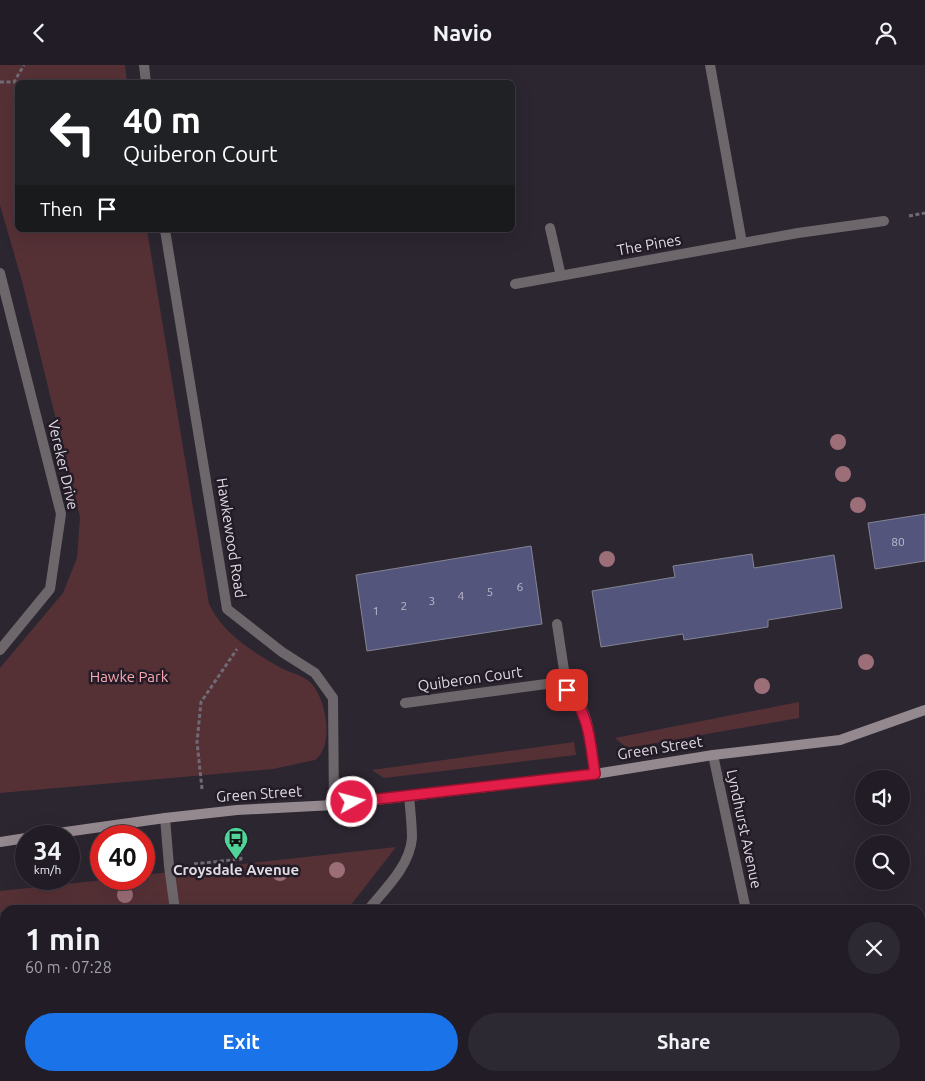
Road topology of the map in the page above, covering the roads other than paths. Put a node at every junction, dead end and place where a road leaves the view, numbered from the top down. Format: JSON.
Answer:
{"nodes":[{"id":1,"x":144,"y":65,"type":"edge"},
{"id":2,"x":710,"y":65,"type":"edge"},
{"id":3,"x":146,"y":80,"type":"edge"},
{"id":4,"x":884,"y":221,"type":"dead end"},
{"id":5,"x":550,"y":228,"type":"dead end"},
{"id":6,"x":165,"y":232,"type":"edge"},
{"id":7,"x":742,"y":243,"type":"junction"},
{"id":8,"x":0,"y":273,"type":"edge"},
{"id":9,"x":561,"y":276,"type":"junction"},
{"id":10,"x":515,"y":284,"type":"dead end"},
{"id":11,"x":557,"y":625,"type":"dead end"},
{"id":12,"x":0,"y":650,"type":"edge"},
{"id":13,"x":567,"y":690,"type":"junction"},
{"id":14,"x":405,"y":703,"type":"dead end"},
{"id":15,"x":925,"y":710,"type":"edge"},
{"id":16,"x":713,"y":755,"type":"junction"},
{"id":17,"x":595,"y":774,"type":"junction"},
{"id":18,"x":409,"y":795,"type":"junction"},
{"id":19,"x":334,"y":805,"type":"junction"},
{"id":20,"x":166,"y":817,"type":"junction"},
{"id":21,"x":80,"y":830,"type":"edge"},
{"id":22,"x":15,"y":840,"type":"edge"},
{"id":23,"x":0,"y":842,"type":"edge"},
{"id":24,"x":174,"y":905,"type":"edge"},
{"id":25,"x":372,"y":905,"type":"edge"},
{"id":26,"x":745,"y":905,"type":"edge"}],
"edges":[{"from":1,"to":3,"type":"street"},
{"from":2,"to":7,"type":"street"},
{"from":4,"to":7,"type":"street","name":"The Pines"},
{"from":5,"to":9,"type":"street"},
{"from":6,"to":19,"type":"street","name":"Hawkewood Road"},
{"from":7,"to":9,"type":"street","name":"The Pines"},
{"from":8,"to":12,"type":"street","name":"Vereker Drive"},
{"from":9,"to":10,"type":"street","name":"The Pines"},
{"from":11,"to":13,"type":"street"},
{"from":13,"to":14,"type":"street","name":"Quiberon Court"},
{"from":13,"to":17,"type":"street"},
{"from":15,"to":16,"type":"street","name":"Green Street"},
{"from":16,"to":17,"type":"street","name":"Green Street"},
{"from":16,"to":26,"type":"street","name":"Lyndhurst Avenue"},
{"from":17,"to":18,"type":"street","name":"Green Street"},
{"from":18,"to":19,"type":"street","name":"Green Street"},
{"from":18,"to":25,"type":"street"},
{"from":19,"to":20,"type":"street","name":"Green Street"},
{"from":20,"to":21,"type":"street","name":"Green Street"},
{"from":20,"to":24,"type":"street"},
{"from":22,"to":23,"type":"street"}]}
